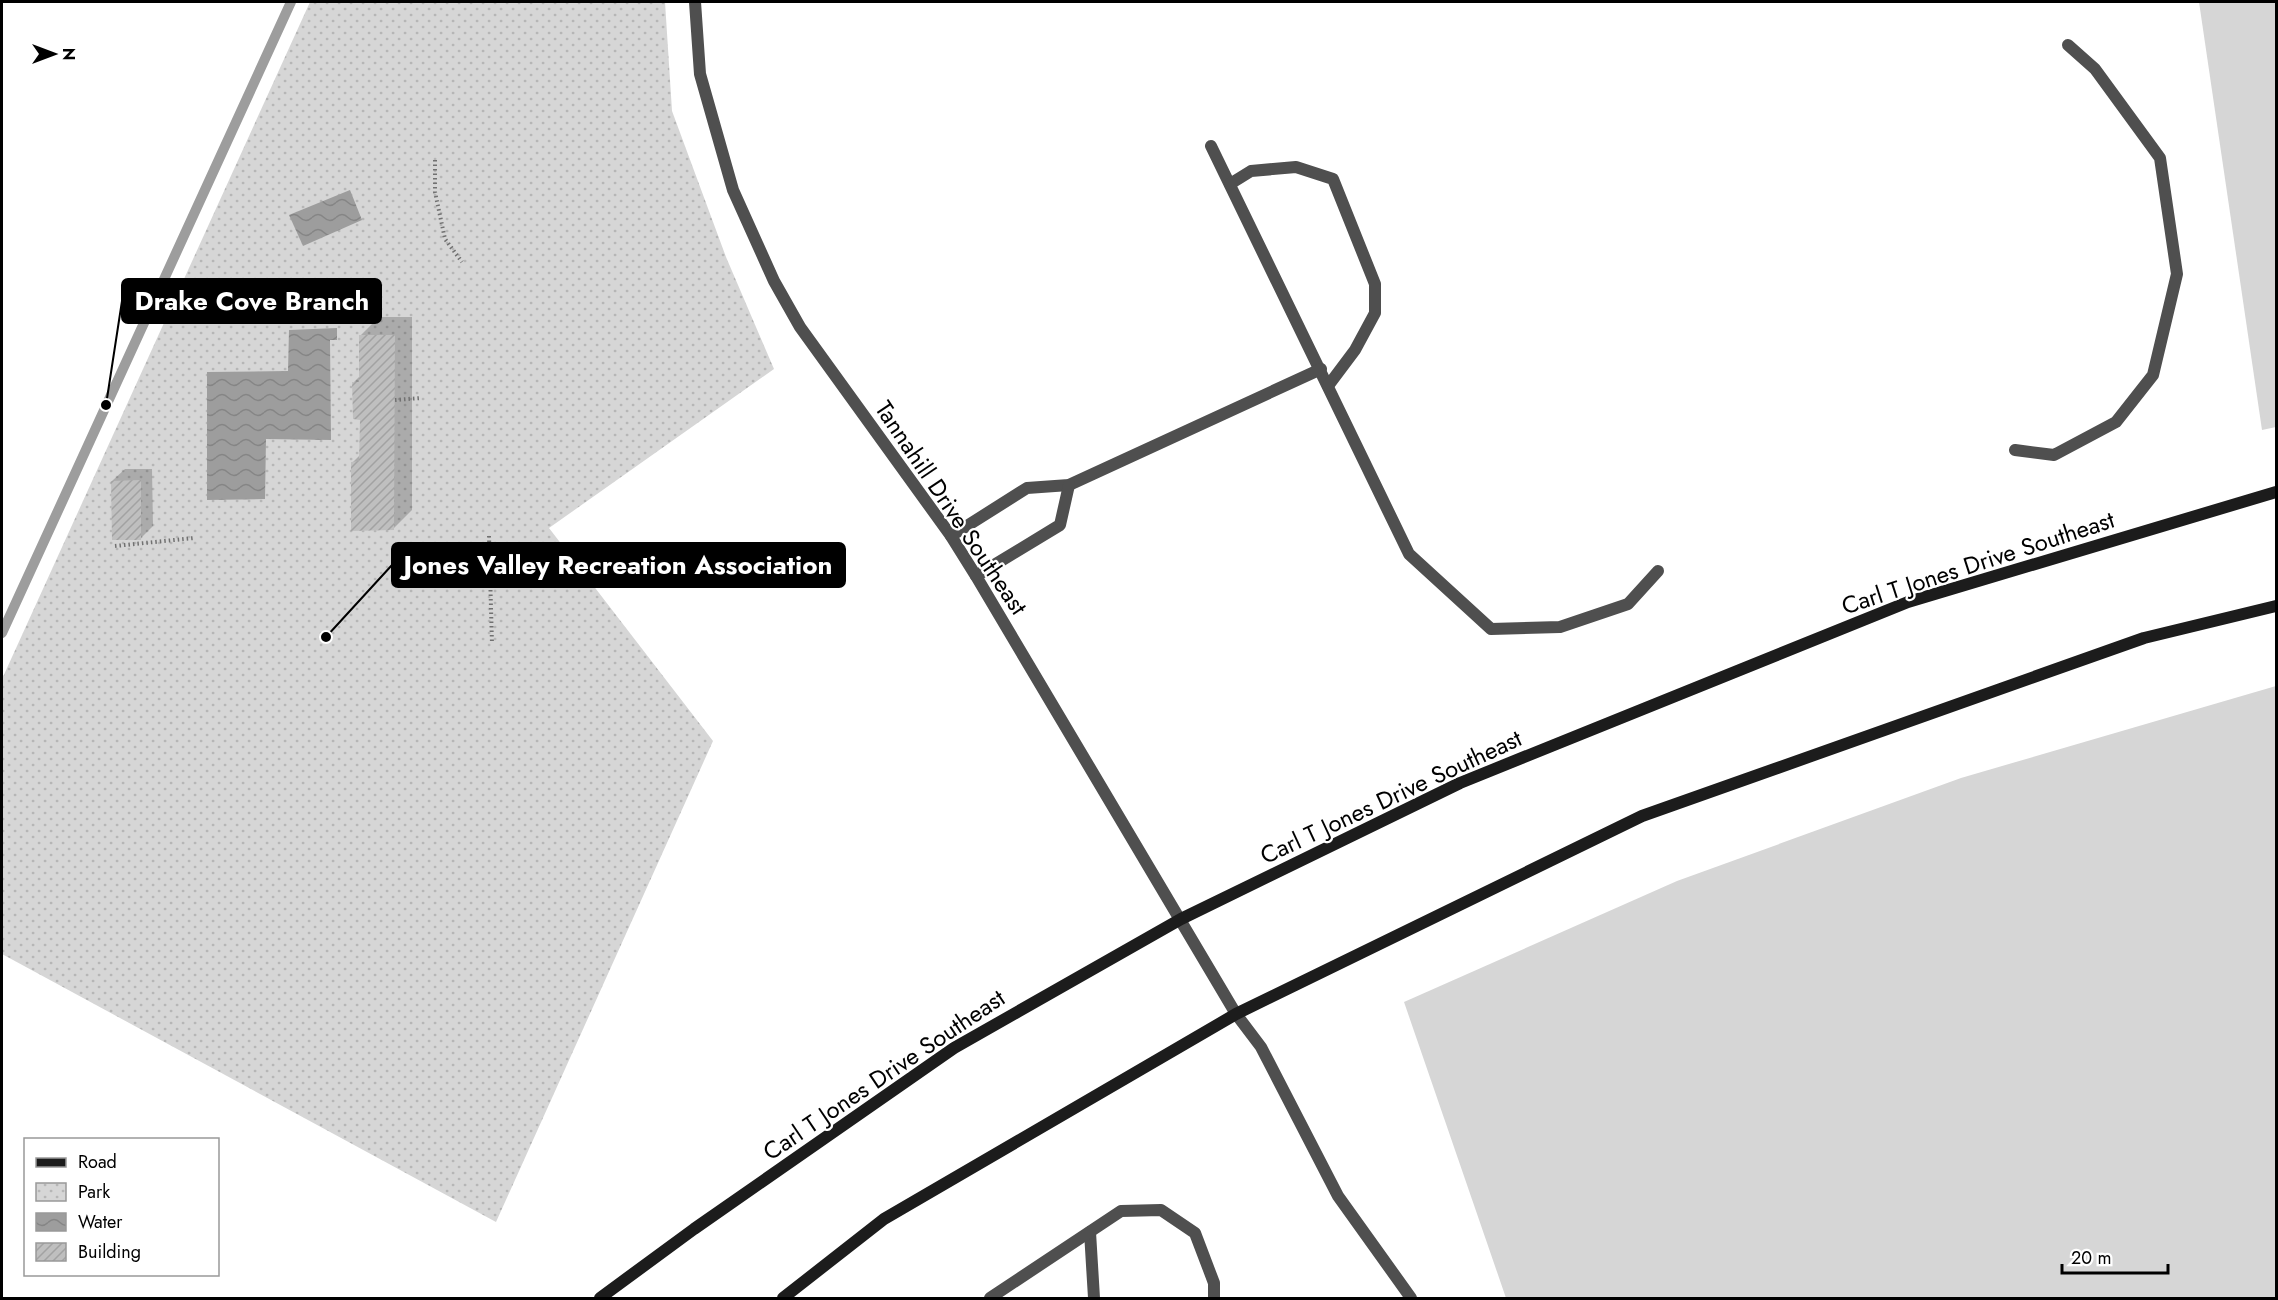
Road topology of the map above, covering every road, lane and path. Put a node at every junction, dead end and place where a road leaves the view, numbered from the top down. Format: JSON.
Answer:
{"nodes":[{"id":1,"x":694,"y":2,"type":"edge"},
{"id":2,"x":2068,"y":45,"type":"dead end"},
{"id":3,"x":1211,"y":146,"type":"dead end"},
{"id":4,"x":435,"y":160,"type":"dead end"},
{"id":5,"x":1230,"y":184,"type":"junction"},
{"id":6,"x":462,"y":262,"type":"dead end"},
{"id":7,"x":1321,"y":369,"type":"junction"},
{"id":8,"x":1328,"y":386,"type":"junction"},
{"id":9,"x":421,"y":398,"type":"dead end"},
{"id":10,"x":395,"y":400,"type":"dead end"},
{"id":11,"x":2015,"y":450,"type":"dead end"},
{"id":12,"x":1069,"y":485,"type":"junction"},
{"id":13,"x":2277,"y":492,"type":"edge"},
{"id":14,"x":489,"y":536,"type":"dead end"},
{"id":15,"x":951,"y":536,"type":"junction"},
{"id":16,"x":194,"y":538,"type":"dead end"},
{"id":17,"x":115,"y":546,"type":"dead end"},
{"id":18,"x":1658,"y":571,"type":"dead end"},
{"id":19,"x":976,"y":576,"type":"junction"},
{"id":20,"x":2277,"y":606,"type":"edge"},
{"id":21,"x":492,"y":644,"type":"dead end"},
{"id":22,"x":1181,"y":919,"type":"junction"},
{"id":23,"x":1236,"y":1014,"type":"junction"},
{"id":24,"x":1090,"y":1232,"type":"junction"},
{"id":25,"x":600,"y":1299,"type":"edge"},
{"id":26,"x":783,"y":1299,"type":"edge"},
{"id":27,"x":990,"y":1299,"type":"edge"},
{"id":28,"x":1094,"y":1299,"type":"edge"},
{"id":29,"x":1214,"y":1299,"type":"edge"},
{"id":30,"x":1411,"y":1299,"type":"edge"}],
"edges":[{"from":1,"to":15,"type":"street","name":"Tannahill Drive Southeast"},
{"from":2,"to":11,"type":"street"},
{"from":3,"to":5,"type":"street"},
{"from":4,"to":6,"type":"path"},
{"from":5,"to":7,"type":"street"},
{"from":5,"to":8,"type":"street"},
{"from":7,"to":8,"type":"street"},
{"from":7,"to":12,"type":"street"},
{"from":8,"to":18,"type":"street"},
{"from":9,"to":10,"type":"path"},
{"from":12,"to":15,"type":"street"},
{"from":12,"to":19,"type":"street"},
{"from":13,"to":22,"type":"main road","name":"Carl T Jones Drive Southeast"},
{"from":14,"to":21,"type":"path"},
{"from":15,"to":19,"type":"street","name":"Tannahill Drive Southeast"},
{"from":16,"to":17,"type":"path"},
{"from":19,"to":22,"type":"street","name":"Tannahill Drive Southeast"},
{"from":20,"to":23,"type":"main road"},
{"from":22,"to":23,"type":"street","name":"Tannahill Drive Southeast"},
{"from":22,"to":25,"type":"main road","name":"Carl T Jones Drive Southeast"},
{"from":23,"to":26,"type":"main road"},
{"from":23,"to":30,"type":"street","name":"Tannahill Drive Southeast"},
{"from":24,"to":27,"type":"street"},
{"from":24,"to":28,"type":"street"},
{"from":24,"to":29,"type":"street"}]}
